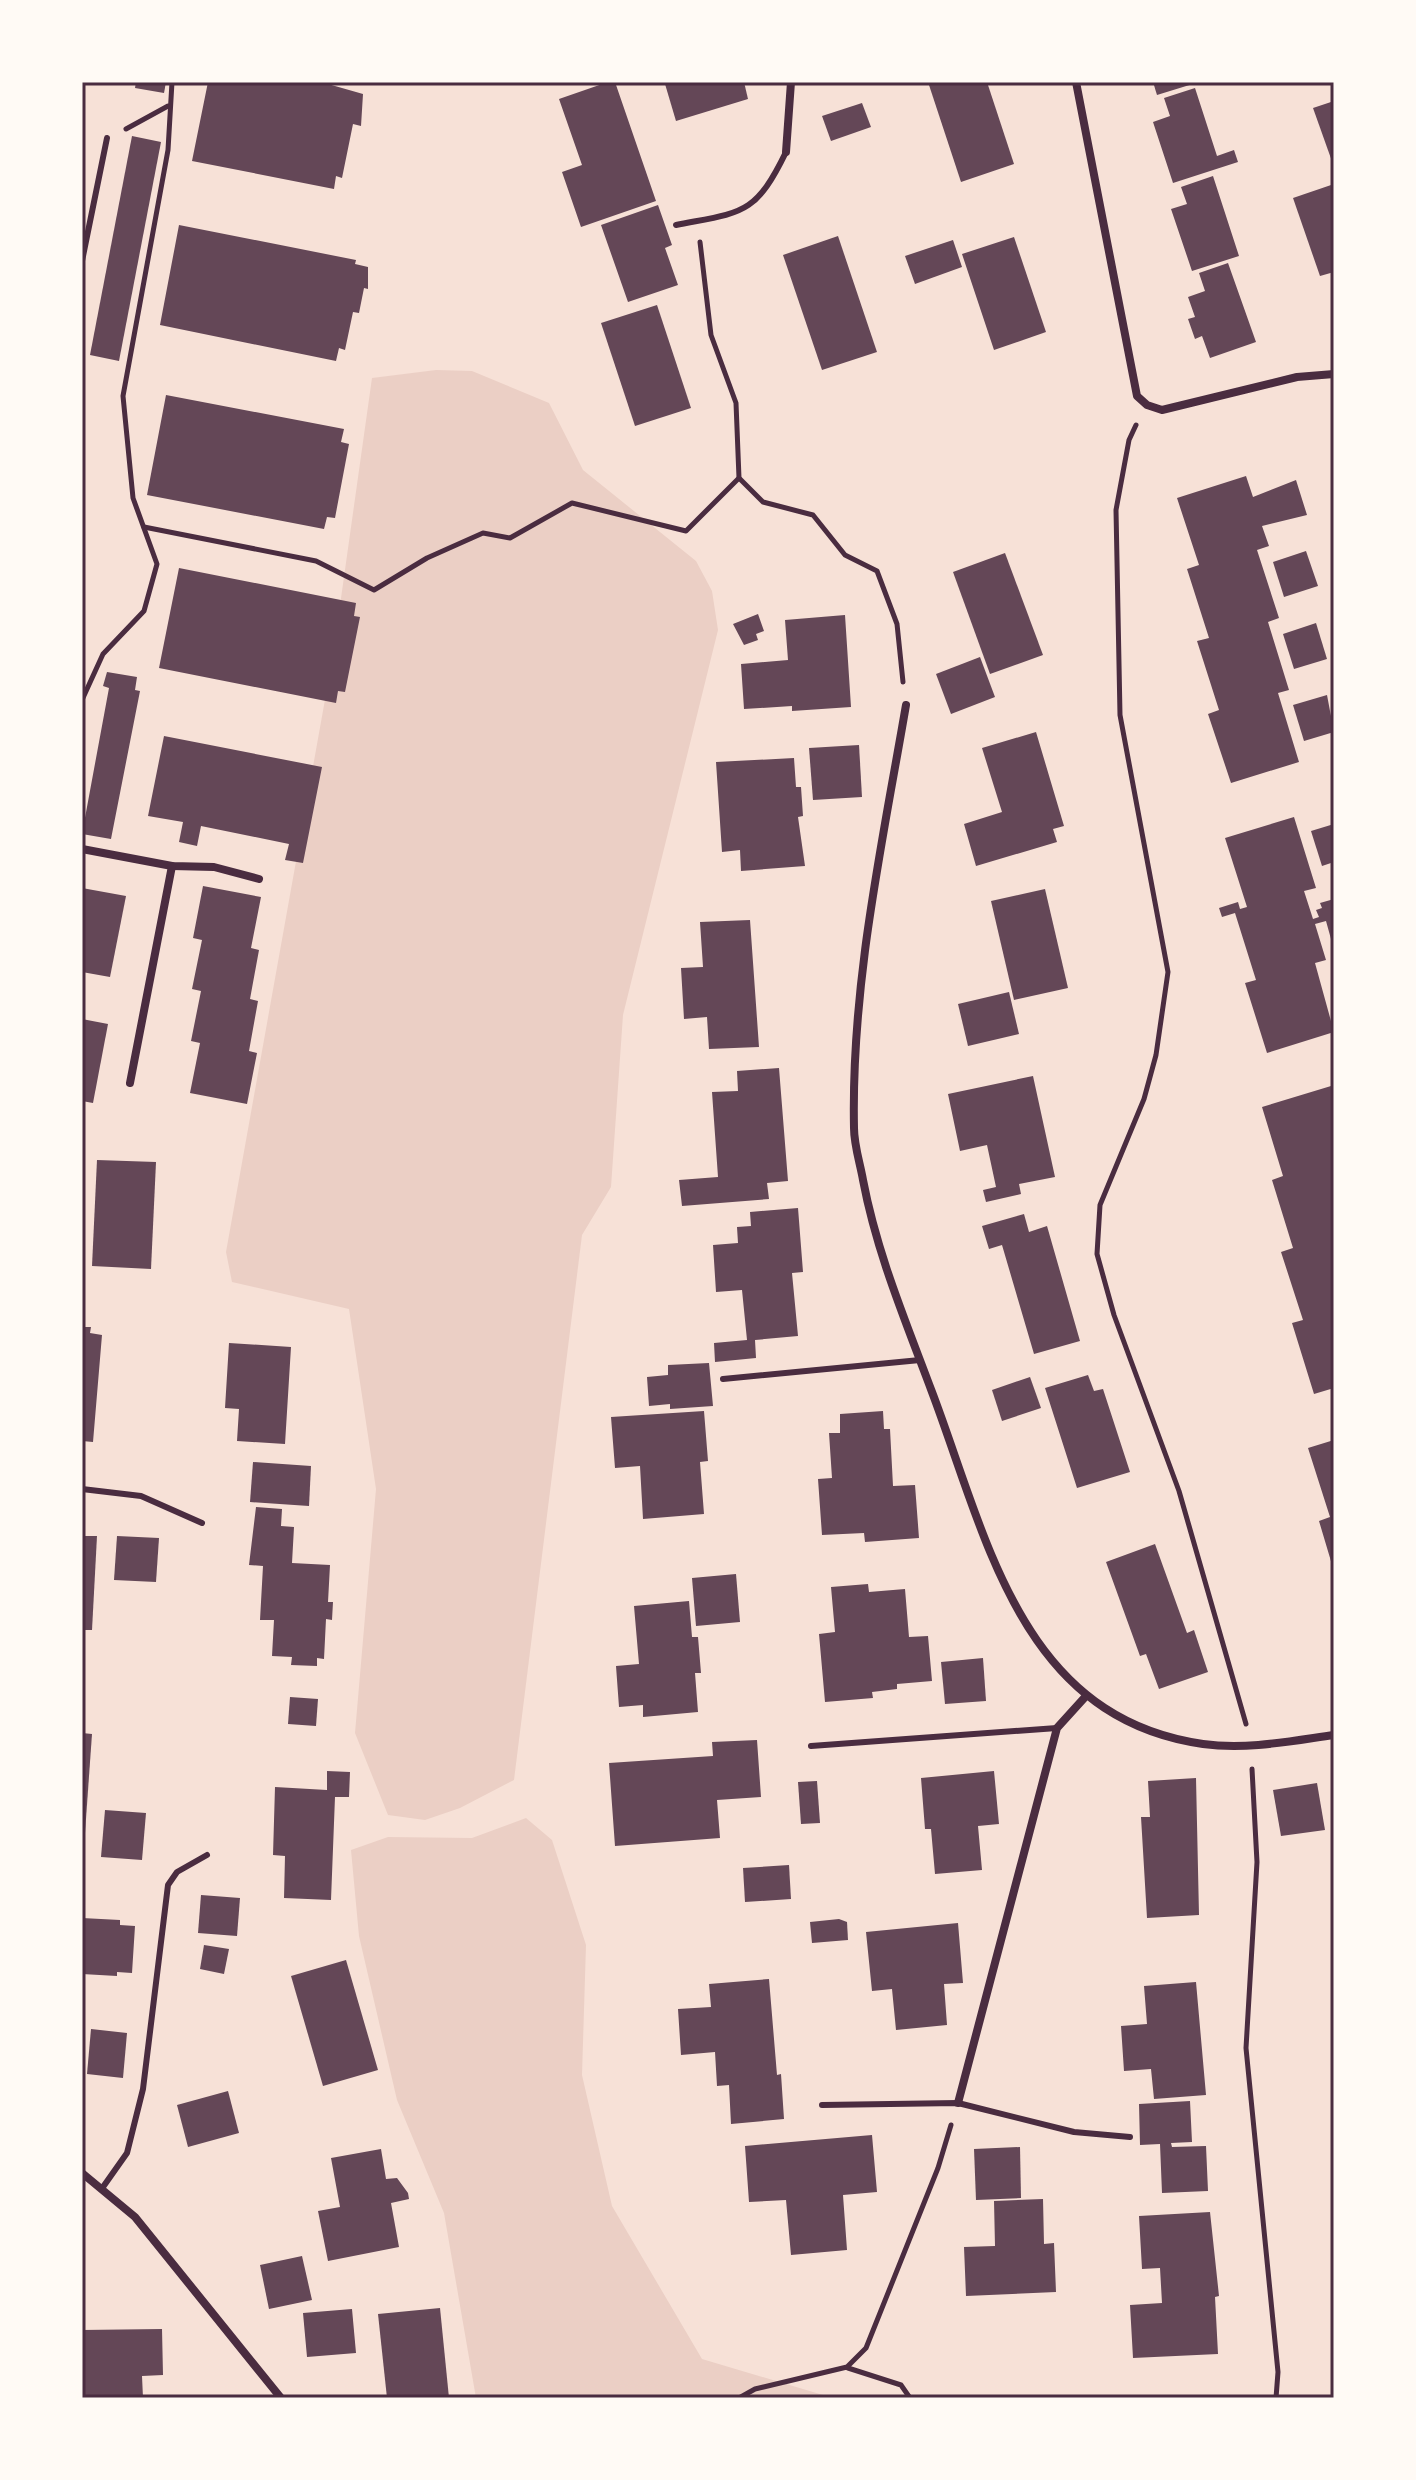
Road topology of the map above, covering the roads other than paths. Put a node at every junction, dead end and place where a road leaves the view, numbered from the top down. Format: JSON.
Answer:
{"nodes":[{"id":1,"x":791,"y":82,"type":"edge"},
{"id":2,"x":1076,"y":82,"type":"edge"},
{"id":3,"x":107,"y":138,"type":"road end"},
{"id":4,"x":786,"y":152,"type":"joint"},
{"id":5,"x":676,"y":225,"type":"dead end"},
{"id":6,"x":82,"y":261,"type":"edge"},
{"id":7,"x":1334,"y":374,"type":"edge"},
{"id":8,"x":906,"y":705,"type":"road end"},
{"id":9,"x":82,"y":849,"type":"edge"},
{"id":10,"x":172,"y":866,"type":"junction"},
{"id":11,"x":259,"y":879,"type":"dead end"},
{"id":12,"x":130,"y":1083,"type":"dead end"},
{"id":13,"x":920,"y":1360,"type":"junction"},
{"id":14,"x":723,"y":1379,"type":"dead end"},
{"id":15,"x":82,"y":1489,"type":"edge"},
{"id":16,"x":202,"y":1523,"type":"dead end"},
{"id":17,"x":1086,"y":1696,"type":"junction"},
{"id":18,"x":1057,"y":1728,"type":"junction"},
{"id":19,"x":1334,"y":1735,"type":"edge"},
{"id":20,"x":811,"y":1746,"type":"dead end"},
{"id":21,"x":207,"y":1855,"type":"dead end"},
{"id":22,"x":958,"y":2103,"type":"junction"},
{"id":23,"x":822,"y":2105,"type":"dead end"},
{"id":24,"x":1130,"y":2137,"type":"dead end"},
{"id":25,"x":82,"y":2173,"type":"edge"},
{"id":26,"x":103,"y":2187,"type":"junction"},
{"id":27,"x":281,"y":2398,"type":"edge"}],
"edges":[{"from":1,"to":4,"type":"street"},
{"from":2,"to":7,"type":"street"},
{"from":3,"to":6,"type":"lane"},
{"from":4,"to":5,"type":"lane"},
{"from":8,"to":13,"type":"street"},
{"from":9,"to":10,"type":"street"},
{"from":10,"to":11,"type":"street"},
{"from":10,"to":12,"type":"street"},
{"from":13,"to":14,"type":"lane"},
{"from":13,"to":17,"type":"street"},
{"from":15,"to":16,"type":"lane"},
{"from":17,"to":18,"type":"street"},
{"from":17,"to":19,"type":"street"},
{"from":18,"to":20,"type":"lane"},
{"from":18,"to":22,"type":"street"},
{"from":21,"to":26,"type":"lane"},
{"from":22,"to":23,"type":"lane"},
{"from":22,"to":24,"type":"lane"},
{"from":25,"to":26,"type":"street"},
{"from":26,"to":27,"type":"street"}]}
